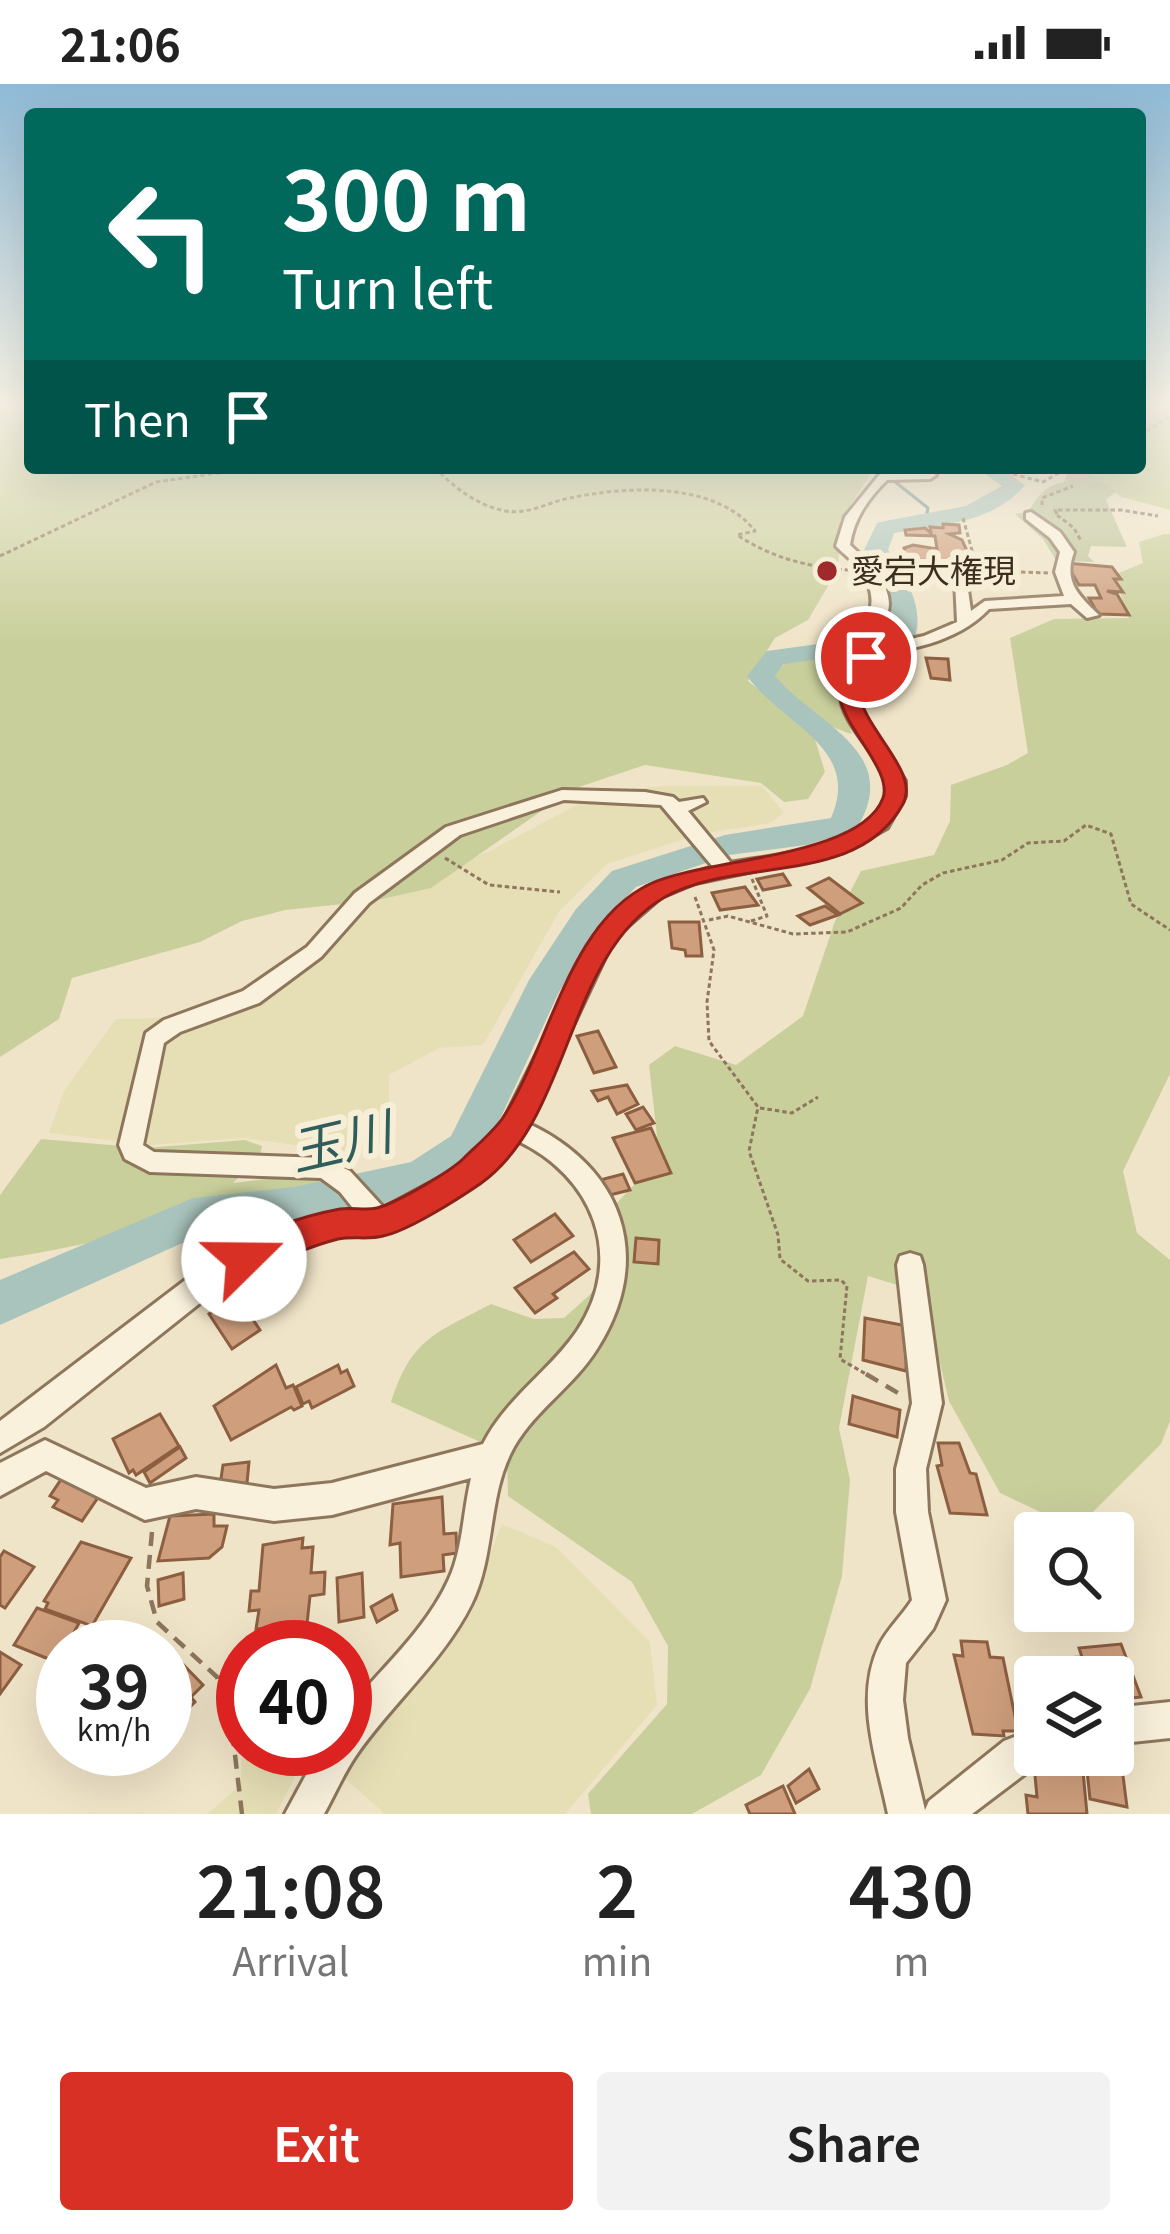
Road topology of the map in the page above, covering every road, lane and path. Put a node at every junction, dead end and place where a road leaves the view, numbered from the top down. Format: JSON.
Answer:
{"nodes":[{"id":1,"x":154,"y":483,"type":"edge"},
{"id":2,"x":451,"y":483,"type":"edge"},
{"id":3,"x":875,"y":483,"type":"edge"},
{"id":4,"x":1072,"y":486,"type":"dead end"},
{"id":5,"x":1158,"y":516,"type":"dead end"},
{"id":6,"x":963,"y":518,"type":"dead end"},
{"id":7,"x":1048,"y":519,"type":"junction"},
{"id":8,"x":0,"y":556,"type":"edge"},
{"id":9,"x":841,"y":570,"type":"dead end"},
{"id":10,"x":962,"y":574,"type":"junction"},
{"id":11,"x":1061,"y":574,"type":"junction"},
{"id":12,"x":1071,"y":600,"type":"junction"},
{"id":13,"x":1092,"y":615,"type":"dead end"},
{"id":14,"x":965,"y":624,"type":"junction"},
{"id":15,"x":858,"y":649,"type":"junction"},
{"id":16,"x":428,"y":847,"type":"junction"},
{"id":17,"x":724,"y":858,"type":"junction"},
{"id":18,"x":690,"y":878,"type":"junction"},
{"id":19,"x":560,"y":892,"type":"dead end"},
{"id":20,"x":707,"y":921,"type":"junction"},
{"id":21,"x":751,"y":921,"type":"junction"},
{"id":22,"x":1170,"y":930,"type":"edge"},
{"id":23,"x":818,"y":1096,"type":"dead end"},
{"id":24,"x":758,"y":1107,"type":"junction"},
{"id":25,"x":513,"y":1127,"type":"junction"},
{"id":26,"x":374,"y":1216,"type":"junction"},
{"id":27,"x":910,"y":1265,"type":"dead end"},
{"id":28,"x":925,"y":1410,"type":"junction"},
{"id":29,"x":0,"y":1438,"type":"edge"},
{"id":30,"x":492,"y":1457,"type":"junction"},
{"id":31,"x":0,"y":1480,"type":"edge"},
{"id":32,"x":159,"y":1501,"type":"junction"},
{"id":33,"x":372,"y":1710,"type":"edge"},
{"id":34,"x":1170,"y":1720,"type":"edge"},
{"id":35,"x":1134,"y":1724,"type":"edge"},
{"id":36,"x":1014,"y":1756,"type":"edge"},
{"id":37,"x":326,"y":1776,"type":"edge"},
{"id":38,"x":242,"y":1814,"type":"edge"},
{"id":39,"x":304,"y":1814,"type":"edge"},
{"id":40,"x":907,"y":1814,"type":"edge"},
{"id":41,"x":942,"y":1814,"type":"edge"}],
"edges":[{"from":1,"to":8,"type":"path"},
{"from":2,"to":9,"type":"path"},
{"from":3,"to":15,"type":"street"},
{"from":4,"to":7,"type":"path"},
{"from":5,"to":7,"type":"path"},
{"from":6,"to":10,"type":"path"},
{"from":7,"to":11,"type":"street"},
{"from":10,"to":11,"type":"path"},
{"from":10,"to":14,"type":"street"},
{"from":11,"to":12,"type":"street"},
{"from":12,"to":13,"type":"street"},
{"from":12,"to":14,"type":"street"},
{"from":14,"to":15,"type":"street"},
{"from":15,"to":17,"type":"street"},
{"from":16,"to":17,"type":"street"},
{"from":16,"to":19,"type":"path"},
{"from":16,"to":26,"type":"street"},
{"from":17,"to":18,"type":"street"},
{"from":17,"to":21,"type":"path"},
{"from":18,"to":20,"type":"path"},
{"from":18,"to":25,"type":"street"},
{"from":20,"to":21,"type":"path"},
{"from":20,"to":24,"type":"path"},
{"from":21,"to":22,"type":"path"},
{"from":23,"to":24,"type":"path"},
{"from":24,"to":28,"type":"path"},
{"from":25,"to":26,"type":"street"},
{"from":25,"to":30,"type":"street"},
{"from":26,"to":29,"type":"street"},
{"from":27,"to":28,"type":"street"},
{"from":28,"to":40,"type":"street"},
{"from":30,"to":32,"type":"street"},
{"from":30,"to":33,"type":"street"},
{"from":31,"to":32,"type":"street"},
{"from":32,"to":38,"type":"path"},
{"from":34,"to":35,"type":"street"},
{"from":36,"to":41,"type":"street"},
{"from":37,"to":39,"type":"street"}]}
